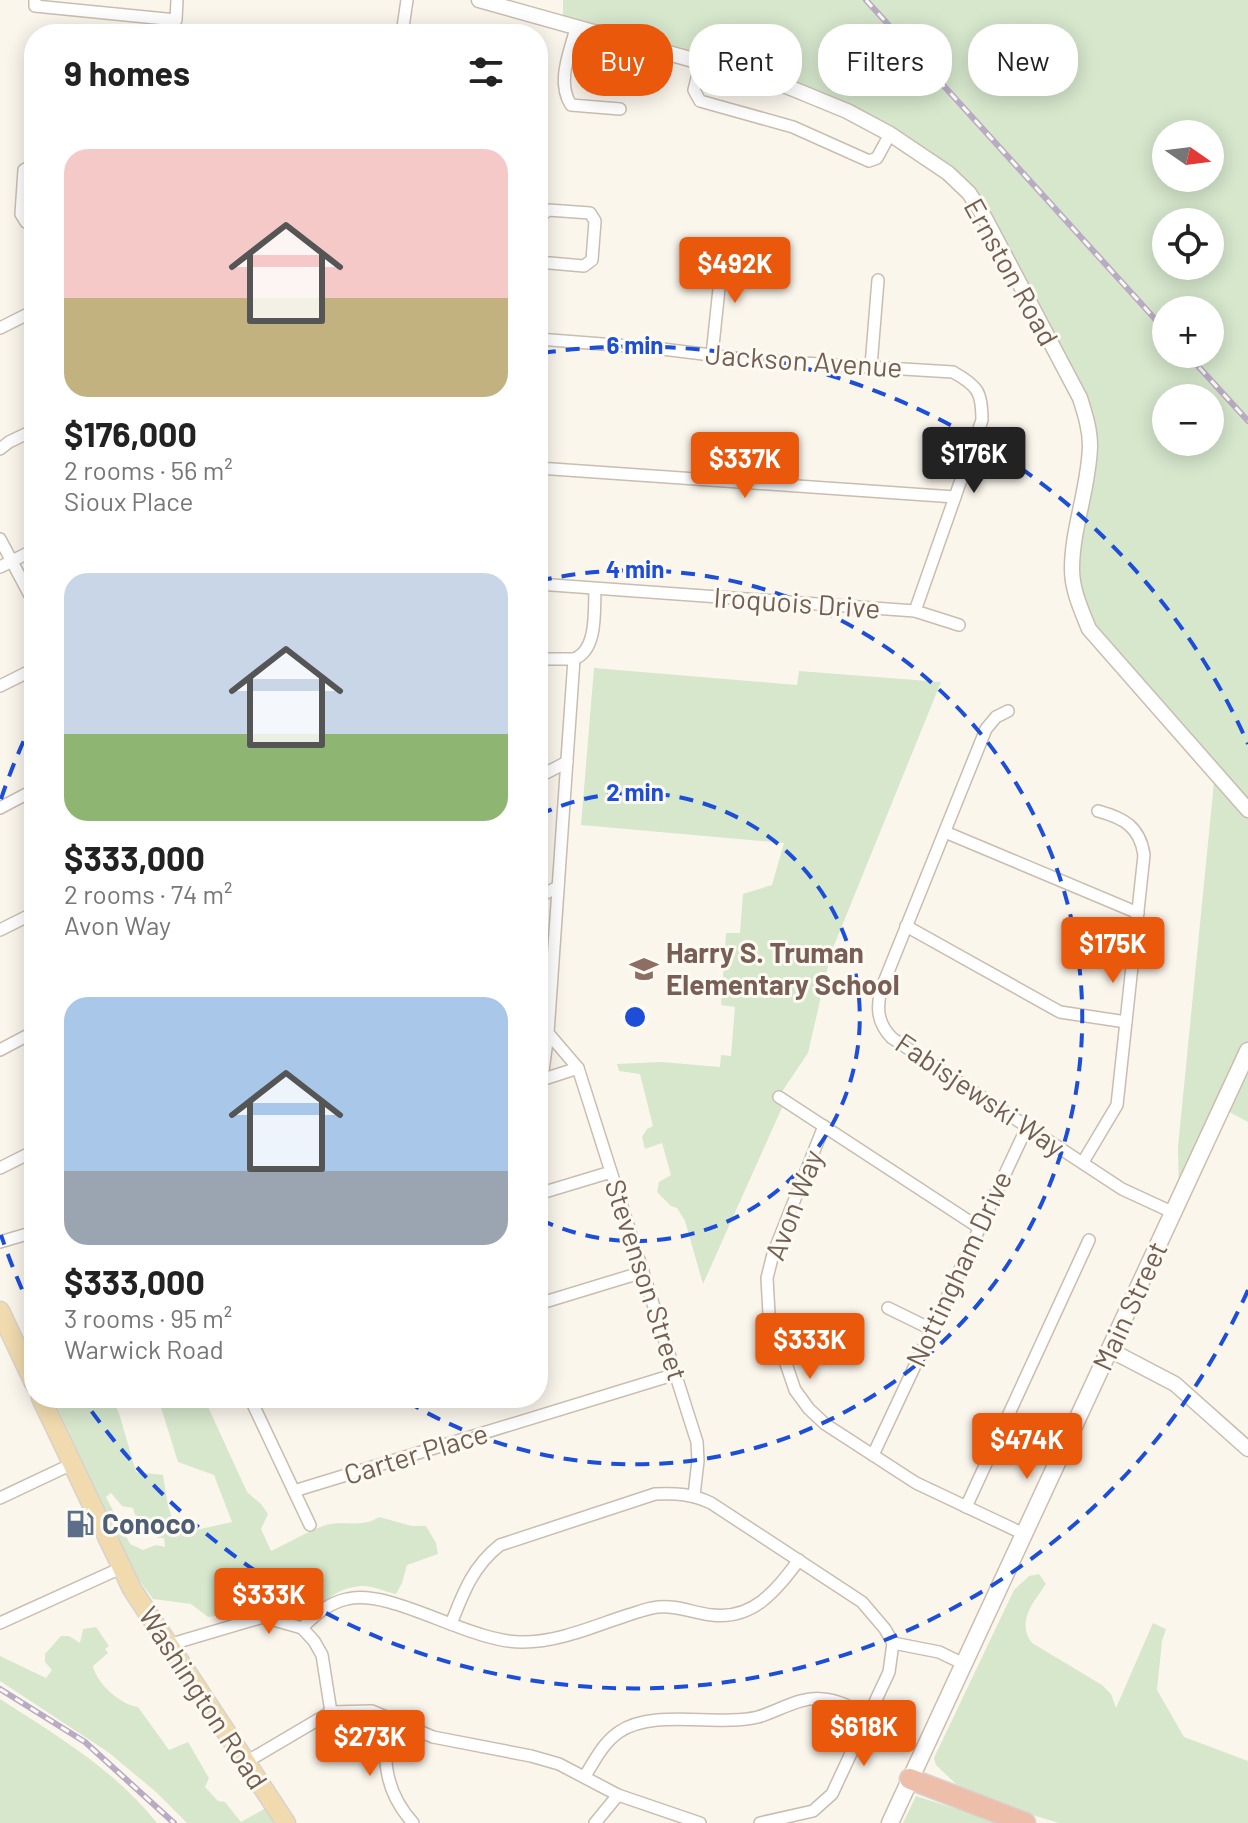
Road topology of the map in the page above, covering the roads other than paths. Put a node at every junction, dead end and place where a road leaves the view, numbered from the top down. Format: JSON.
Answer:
{"nodes":[{"id":1,"x":35,"y":0,"type":"edge"},
{"id":2,"x":177,"y":0,"type":"edge"},
{"id":3,"x":407,"y":0,"type":"edge"},
{"id":4,"x":479,"y":0,"type":"edge"},
{"id":5,"x":403,"y":24,"type":"edge"},
{"id":6,"x":572,"y":27,"type":"edge"},
{"id":7,"x":572,"y":45,"type":"edge"},
{"id":8,"x":802,"y":93,"type":"edge"},
{"id":9,"x":697,"y":96,"type":"edge"},
{"id":10,"x":620,"y":109,"type":"dead end"},
{"id":11,"x":890,"y":134,"type":"junction"},
{"id":12,"x":24,"y":170,"type":"edge"},
{"id":13,"x":548,"y":210,"type":"edge"},
{"id":14,"x":24,"y":219,"type":"edge"},
{"id":15,"x":740,"y":245,"type":"dead end"},
{"id":16,"x":548,"y":262,"type":"edge"},
{"id":17,"x":878,"y":280,"type":"dead end"},
{"id":18,"x":24,"y":316,"type":"edge"},
{"id":19,"x":0,"y":328,"type":"edge"},
{"id":20,"x":548,"y":340,"type":"edge"},
{"id":21,"x":712,"y":355,"type":"junction"},
{"id":22,"x":871,"y":366,"type":"junction"},
{"id":23,"x":24,"y":435,"type":"edge"},
{"id":24,"x":0,"y":449,"type":"edge"},
{"id":25,"x":548,"y":469,"type":"edge"},
{"id":26,"x":955,"y":497,"type":"junction"},
{"id":27,"x":0,"y":539,"type":"edge"},
{"id":28,"x":24,"y":555,"type":"edge"},
{"id":29,"x":6,"y":564,"type":"edge"},
{"id":30,"x":548,"y":585,"type":"edge"},
{"id":31,"x":24,"y":589,"type":"edge"},
{"id":32,"x":595,"y":589,"type":"junction"},
{"id":33,"x":915,"y":611,"type":"junction"},
{"id":34,"x":959,"y":625,"type":"dead end"},
{"id":35,"x":548,"y":659,"type":"edge"},
{"id":36,"x":574,"y":659,"type":"junction"},
{"id":37,"x":24,"y":674,"type":"edge"},
{"id":38,"x":0,"y":686,"type":"edge"},
{"id":39,"x":1008,"y":711,"type":"dead end"},
{"id":40,"x":567,"y":762,"type":"junction"},
{"id":41,"x":548,"y":772,"type":"edge"},
{"id":42,"x":24,"y":795,"type":"edge"},
{"id":43,"x":0,"y":808,"type":"edge"},
{"id":44,"x":1248,"y":810,"type":"edge"},
{"id":45,"x":1098,"y":811,"type":"dead end"},
{"id":46,"x":945,"y":832,"type":"junction"},
{"id":47,"x":558,"y":887,"type":"junction"},
{"id":48,"x":548,"y":892,"type":"edge"},
{"id":49,"x":1138,"y":913,"type":"junction"},
{"id":50,"x":24,"y":918,"type":"edge"},
{"id":51,"x":906,"y":926,"type":"junction"},
{"id":52,"x":0,"y":930,"type":"edge"},
{"id":53,"x":1126,"y":1022,"type":"junction"},
{"id":54,"x":548,"y":1033,"type":"joint"},
{"id":55,"x":24,"y":1037,"type":"edge"},
{"id":56,"x":0,"y":1050,"type":"edge"},
{"id":57,"x":1248,"y":1051,"type":"edge"},
{"id":58,"x":578,"y":1068,"type":"junction"},
{"id":59,"x":548,"y":1077,"type":"edge"},
{"id":60,"x":779,"y":1097,"type":"dead end"},
{"id":61,"x":824,"y":1126,"type":"junction"},
{"id":62,"x":1027,"y":1127,"type":"junction"},
{"id":63,"x":24,"y":1156,"type":"edge"},
{"id":64,"x":1083,"y":1162,"type":"junction"},
{"id":65,"x":0,"y":1168,"type":"edge"},
{"id":66,"x":611,"y":1172,"type":"junction"},
{"id":67,"x":548,"y":1191,"type":"edge"},
{"id":68,"x":1174,"y":1213,"type":"junction"},
{"id":69,"x":978,"y":1227,"type":"junction"},
{"id":70,"x":24,"y":1235,"type":"edge"},
{"id":71,"x":1089,"y":1240,"type":"dead end"},
{"id":72,"x":0,"y":1242,"type":"edge"},
{"id":73,"x":643,"y":1272,"type":"junction"},
{"id":74,"x":548,"y":1301,"type":"edge"},
{"id":75,"x":888,"y":1308,"type":"dead end"},
{"id":76,"x":0,"y":1311,"type":"edge"},
{"id":77,"x":931,"y":1329,"type":"junction"},
{"id":78,"x":24,"y":1346,"type":"edge"},
{"id":79,"x":1110,"y":1350,"type":"junction"},
{"id":80,"x":676,"y":1374,"type":"junction"},
{"id":81,"x":46,"y":1408,"type":"edge"},
{"id":82,"x":255,"y":1408,"type":"edge"},
{"id":83,"x":1248,"y":1449,"type":"edge"},
{"id":84,"x":873,"y":1455,"type":"junction"},
{"id":85,"x":72,"y":1464,"type":"junction"},
{"id":86,"x":294,"y":1491,"type":"junction"},
{"id":87,"x":694,"y":1495,"type":"junction"},
{"id":88,"x":0,"y":1498,"type":"edge"},
{"id":89,"x":966,"y":1507,"type":"junction"},
{"id":90,"x":310,"y":1525,"type":"dead end"},
{"id":91,"x":1024,"y":1534,"type":"junction"},
{"id":92,"x":799,"y":1560,"type":"junction"},
{"id":93,"x":121,"y":1568,"type":"junction"},
{"id":94,"x":0,"y":1623,"type":"edge"},
{"id":95,"x":451,"y":1624,"type":"junction"},
{"id":96,"x":302,"y":1628,"type":"junction"},
{"id":97,"x":893,"y":1643,"type":"junction"},
{"id":98,"x":168,"y":1645,"type":"junction"},
{"id":99,"x":964,"y":1664,"type":"junction"},
{"id":100,"x":331,"y":1712,"type":"junction"},
{"id":101,"x":869,"y":1716,"type":"junction"},
{"id":102,"x":391,"y":1717,"type":"junction"},
{"id":103,"x":246,"y":1762,"type":"junction"},
{"id":104,"x":585,"y":1776,"type":"junction"},
{"id":105,"x":910,"y":1779,"type":"junction"},
{"id":106,"x":618,"y":1795,"type":"junction"},
{"id":107,"x":286,"y":1823,"type":"edge"},
{"id":108,"x":413,"y":1823,"type":"edge"},
{"id":109,"x":595,"y":1823,"type":"edge"},
{"id":110,"x":700,"y":1823,"type":"edge"},
{"id":111,"x":760,"y":1823,"type":"edge"},
{"id":112,"x":890,"y":1823,"type":"edge"},
{"id":113,"x":1025,"y":1823,"type":"edge"}],
"edges":[{"from":1,"to":2,"type":"street"},
{"from":3,"to":5,"type":"street"},
{"from":4,"to":6,"type":"street","name":"Ernston Road"},
{"from":7,"to":10,"type":"street"},
{"from":8,"to":11,"type":"street","name":"Ernston Road"},
{"from":9,"to":11,"type":"street"},
{"from":11,"to":44,"type":"street","name":"Ernston Road"},
{"from":12,"to":14,"type":"street"},
{"from":13,"to":16,"type":"street"},
{"from":15,"to":21,"type":"street"},
{"from":17,"to":22,"type":"street"},
{"from":18,"to":19,"type":"street"},
{"from":20,"to":21,"type":"street","name":"Jackson Avenue"},
{"from":21,"to":22,"type":"street","name":"Jackson Avenue"},
{"from":22,"to":26,"type":"street","name":"Jackson Avenue"},
{"from":23,"to":24,"type":"street"},
{"from":25,"to":26,"type":"street"},
{"from":26,"to":33,"type":"street"},
{"from":27,"to":29,"type":"street"},
{"from":28,"to":29,"type":"street"},
{"from":29,"to":31,"type":"street"},
{"from":30,"to":32,"type":"street","name":"Iroquois Drive"},
{"from":32,"to":33,"type":"street","name":"Iroquois Drive"},
{"from":32,"to":36,"type":"street"},
{"from":33,"to":34,"type":"street","name":"Iroquois Drive"},
{"from":35,"to":36,"type":"street"},
{"from":36,"to":40,"type":"street"},
{"from":37,"to":38,"type":"street"},
{"from":39,"to":46,"type":"street","name":"Fabisjewski Way"},
{"from":40,"to":41,"type":"street"},
{"from":40,"to":47,"type":"street"},
{"from":42,"to":43,"type":"street"},
{"from":45,"to":49,"type":"street"},
{"from":46,"to":49,"type":"street"},
{"from":46,"to":51,"type":"street","name":"Fabisjewski Way"},
{"from":47,"to":48,"type":"street"},
{"from":47,"to":54,"type":"street"},
{"from":49,"to":53,"type":"street"},
{"from":50,"to":52,"type":"street"},
{"from":51,"to":53,"type":"street"},
{"from":51,"to":62,"type":"street","name":"Fabisjewski Way"},
{"from":53,"to":64,"type":"street"},
{"from":54,"to":58,"type":"street"},
{"from":55,"to":56,"type":"street"},
{"from":57,"to":68,"type":"main road","name":"Main Street"},
{"from":58,"to":59,"type":"street"},
{"from":58,"to":66,"type":"street","name":"Stevenson Street"},
{"from":60,"to":61,"type":"street"},
{"from":61,"to":69,"type":"street"},
{"from":61,"to":84,"type":"street","name":"Avon Way"},
{"from":62,"to":64,"type":"street","name":"Fabisjewski Way"},
{"from":62,"to":69,"type":"street","name":"Nottingham Drive"},
{"from":63,"to":65,"type":"street"},
{"from":64,"to":68,"type":"street","name":"Fabisjewski Way"},
{"from":66,"to":67,"type":"street"},
{"from":66,"to":73,"type":"street","name":"Stevenson Street"},
{"from":68,"to":79,"type":"main road","name":"Main Street"},
{"from":69,"to":77,"type":"street","name":"Nottingham Drive"},
{"from":70,"to":72,"type":"street"},
{"from":71,"to":89,"type":"street"},
{"from":73,"to":74,"type":"street"},
{"from":73,"to":80,"type":"street","name":"Stevenson Street"},
{"from":75,"to":77,"type":"street"},
{"from":76,"to":78,"type":"main road"},
{"from":77,"to":84,"type":"street","name":"Nottingham Drive"},
{"from":79,"to":83,"type":"street"},
{"from":79,"to":91,"type":"main road","name":"Main Street"},
{"from":80,"to":86,"type":"street","name":"Carter Place"},
{"from":80,"to":87,"type":"street","name":"Stevenson Street"},
{"from":81,"to":85,"type":"main road","name":"Washington Road"},
{"from":82,"to":86,"type":"street"},
{"from":84,"to":89,"type":"street","name":"Avon Way"},
{"from":85,"to":88,"type":"street"},
{"from":85,"to":93,"type":"main road","name":"Washington Road"},
{"from":86,"to":90,"type":"street"},
{"from":87,"to":92,"type":"street"},
{"from":87,"to":95,"type":"street"},
{"from":89,"to":91,"type":"street","name":"Avon Way"},
{"from":91,"to":99,"type":"main road","name":"Main Street"},
{"from":92,"to":95,"type":"street"},
{"from":92,"to":97,"type":"street"},
{"from":93,"to":94,"type":"street"},
{"from":93,"to":98,"type":"main road","name":"Washington Road"},
{"from":95,"to":96,"type":"street"},
{"from":96,"to":98,"type":"street"},
{"from":96,"to":100,"type":"street"},
{"from":97,"to":99,"type":"street"},
{"from":97,"to":101,"type":"street"},
{"from":98,"to":103,"type":"main road","name":"Washington Road"},
{"from":99,"to":105,"type":"main road","name":"Main Street"},
{"from":100,"to":102,"type":"street"},
{"from":100,"to":103,"type":"street"},
{"from":101,"to":104,"type":"street"},
{"from":101,"to":111,"type":"street"},
{"from":102,"to":104,"type":"street"},
{"from":102,"to":108,"type":"street"},
{"from":103,"to":107,"type":"main road","name":"Washington Road"},
{"from":104,"to":106,"type":"street"},
{"from":105,"to":112,"type":"main road","name":"Main Street"},
{"from":105,"to":113,"type":"highway"},
{"from":106,"to":109,"type":"street"},
{"from":106,"to":110,"type":"street"}]}
